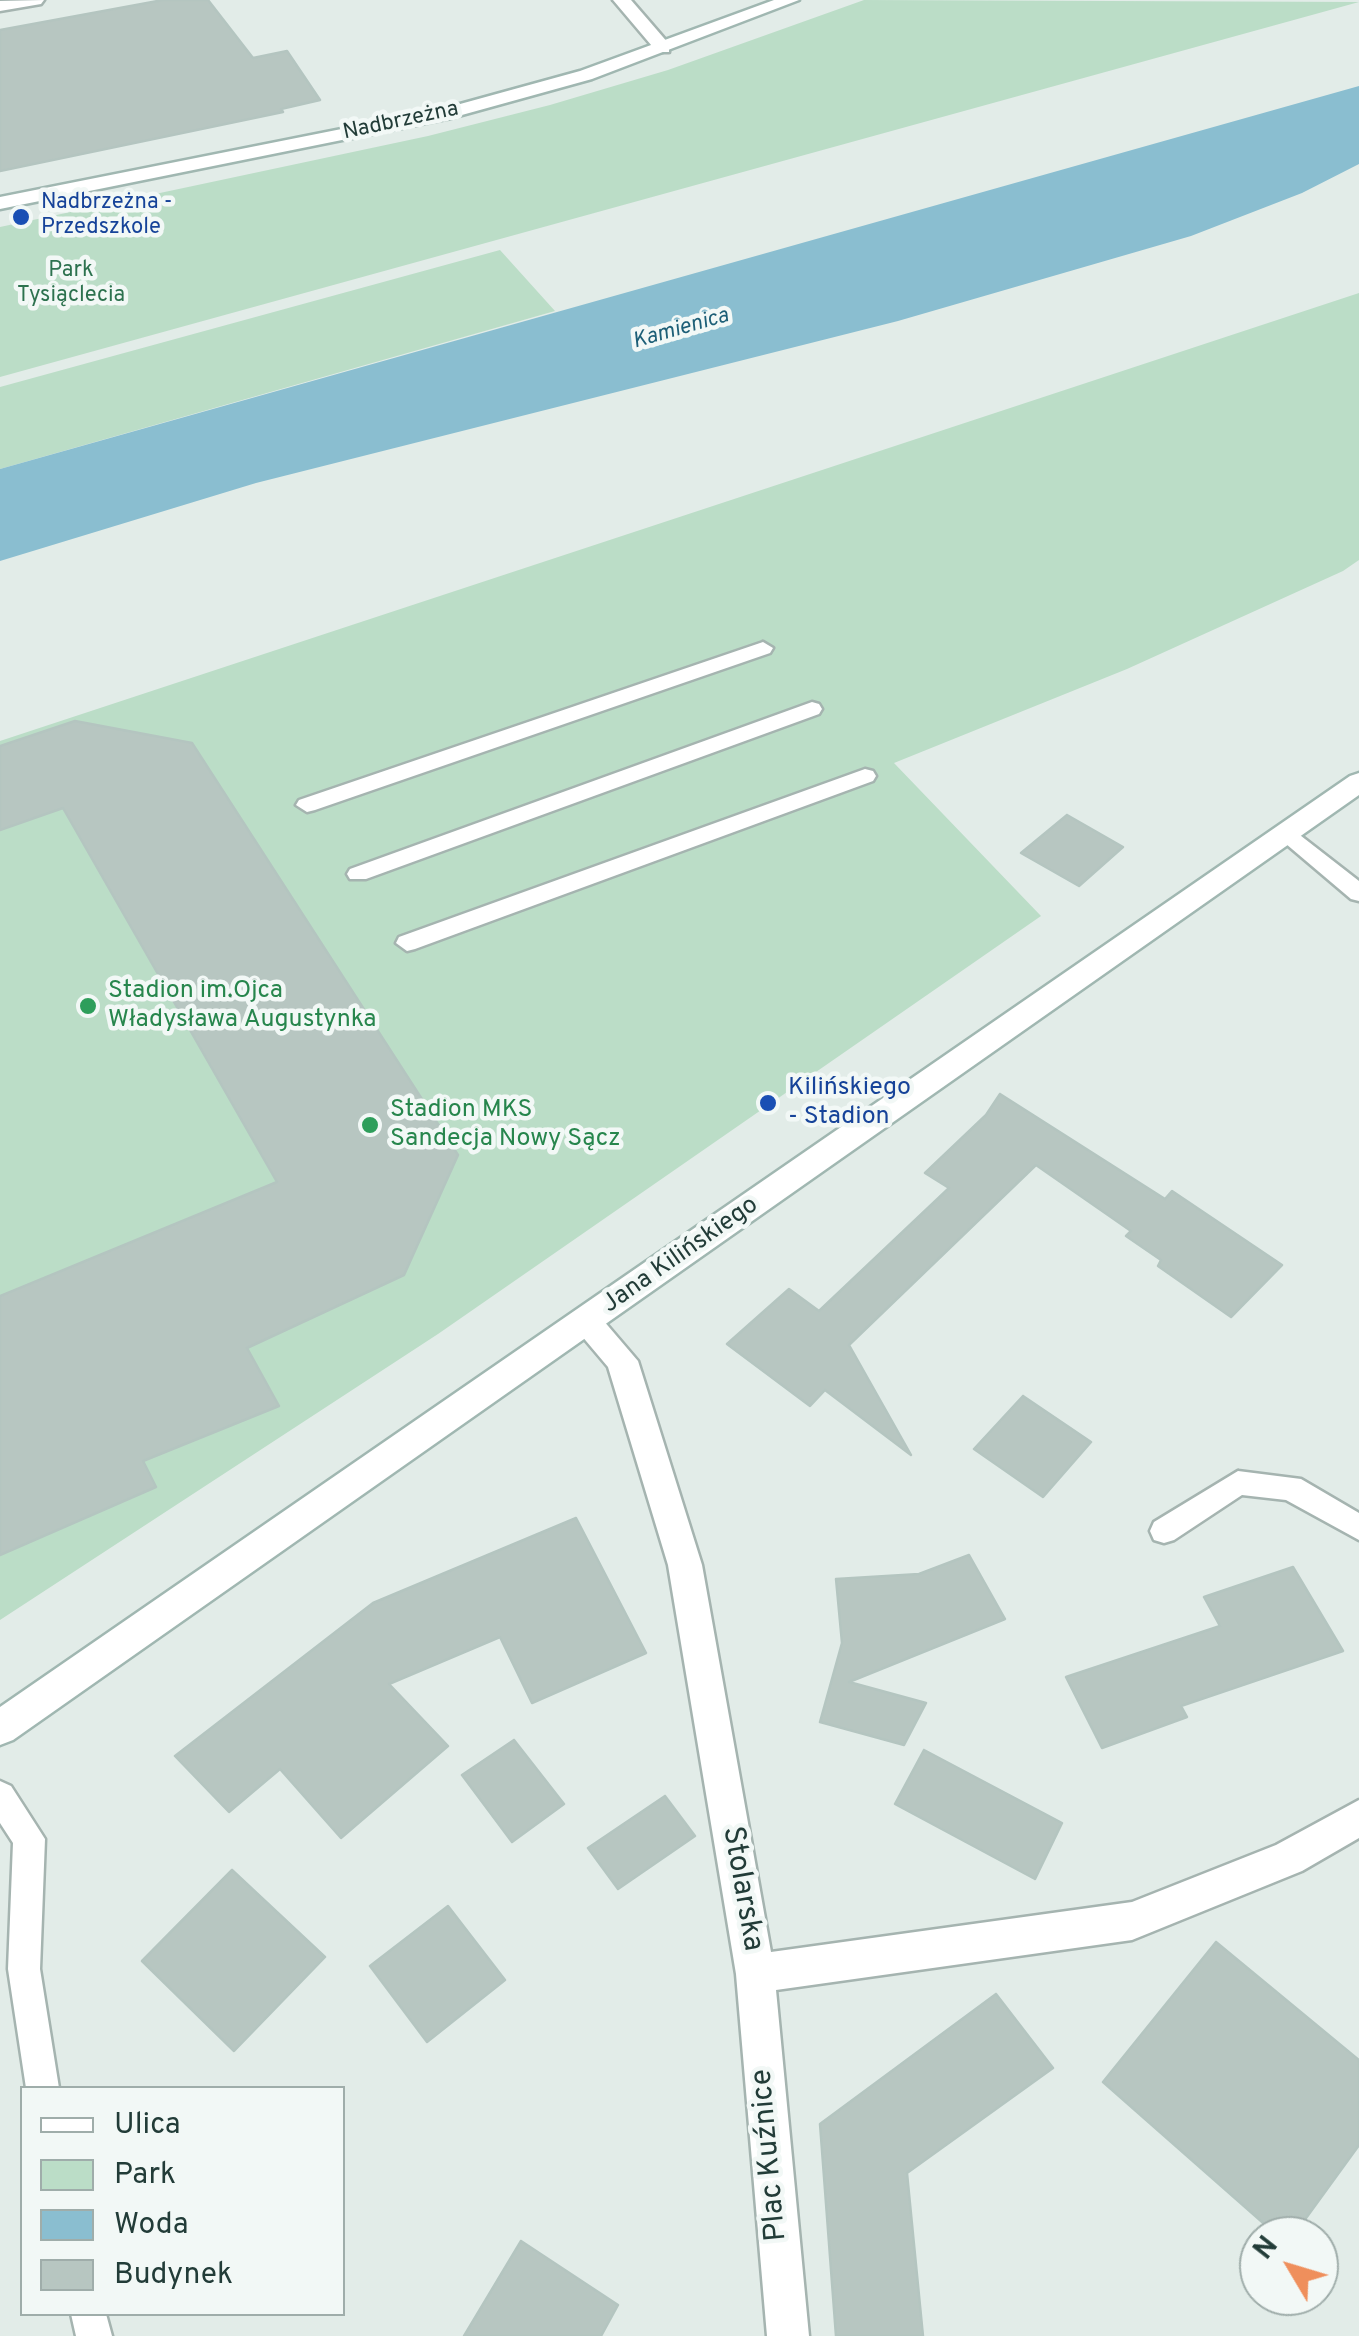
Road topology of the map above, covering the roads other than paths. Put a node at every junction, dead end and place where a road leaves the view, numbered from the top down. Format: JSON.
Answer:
{"nodes":[{"id":1,"x":35,"y":0,"type":"edge"},
{"id":2,"x":622,"y":0,"type":"edge"},
{"id":3,"x":790,"y":0,"type":"edge"},
{"id":4,"x":0,"y":6,"type":"edge"},
{"id":5,"x":664,"y":48,"type":"junction"},
{"id":6,"x":0,"y":203,"type":"edge"},
{"id":7,"x":763,"y":648,"type":"dead end"},
{"id":8,"x":812,"y":710,"type":"dead end"},
{"id":9,"x":865,"y":776,"type":"dead end"},
{"id":10,"x":1354,"y":793,"type":"edge"},
{"id":11,"x":306,"y":805,"type":"dead end"},
{"id":12,"x":1287,"y":833,"type":"junction"},
{"id":13,"x":358,"y":874,"type":"dead end"},
{"id":14,"x":1359,"y":894,"type":"edge"},
{"id":15,"x":407,"y":942,"type":"dead end"},
{"id":16,"x":586,"y":1322,"type":"junction"},
{"id":17,"x":1359,"y":1528,"type":"edge"},
{"id":18,"x":1164,"y":1531,"type":"dead end"},
{"id":19,"x":0,"y":1728,"type":"edge"},
{"id":20,"x":0,"y":1796,"type":"edge"},
{"id":21,"x":1359,"y":1818,"type":"edge"},
{"id":22,"x":756,"y":1974,"type":"junction"},
{"id":23,"x":43,"y":2086,"type":"edge"},
{"id":24,"x":788,"y":2336,"type":"edge"}],
"edges":[{"from":1,"to":4,"type":"street"},
{"from":2,"to":5,"type":"street"},
{"from":3,"to":5,"type":"street","name":"Nadbrzeżna"},
{"from":5,"to":6,"type":"street","name":"Nadbrzeżna"},
{"from":7,"to":11,"type":"lane"},
{"from":8,"to":13,"type":"lane"},
{"from":9,"to":15,"type":"lane"},
{"from":10,"to":12,"type":"street","name":"Jana Kilińskiego"},
{"from":12,"to":14,"type":"lane"},
{"from":12,"to":16,"type":"street","name":"Jana Kilińskiego"},
{"from":16,"to":19,"type":"street","name":"Jana Kilińskiego"},
{"from":16,"to":22,"type":"street","name":"Stolarska"},
{"from":17,"to":18,"type":"lane"},
{"from":20,"to":23,"type":"lane"},
{"from":21,"to":22,"type":"street","name":"Stolarska"},
{"from":22,"to":24,"type":"street","name":"Plac Kuźnice"}]}
